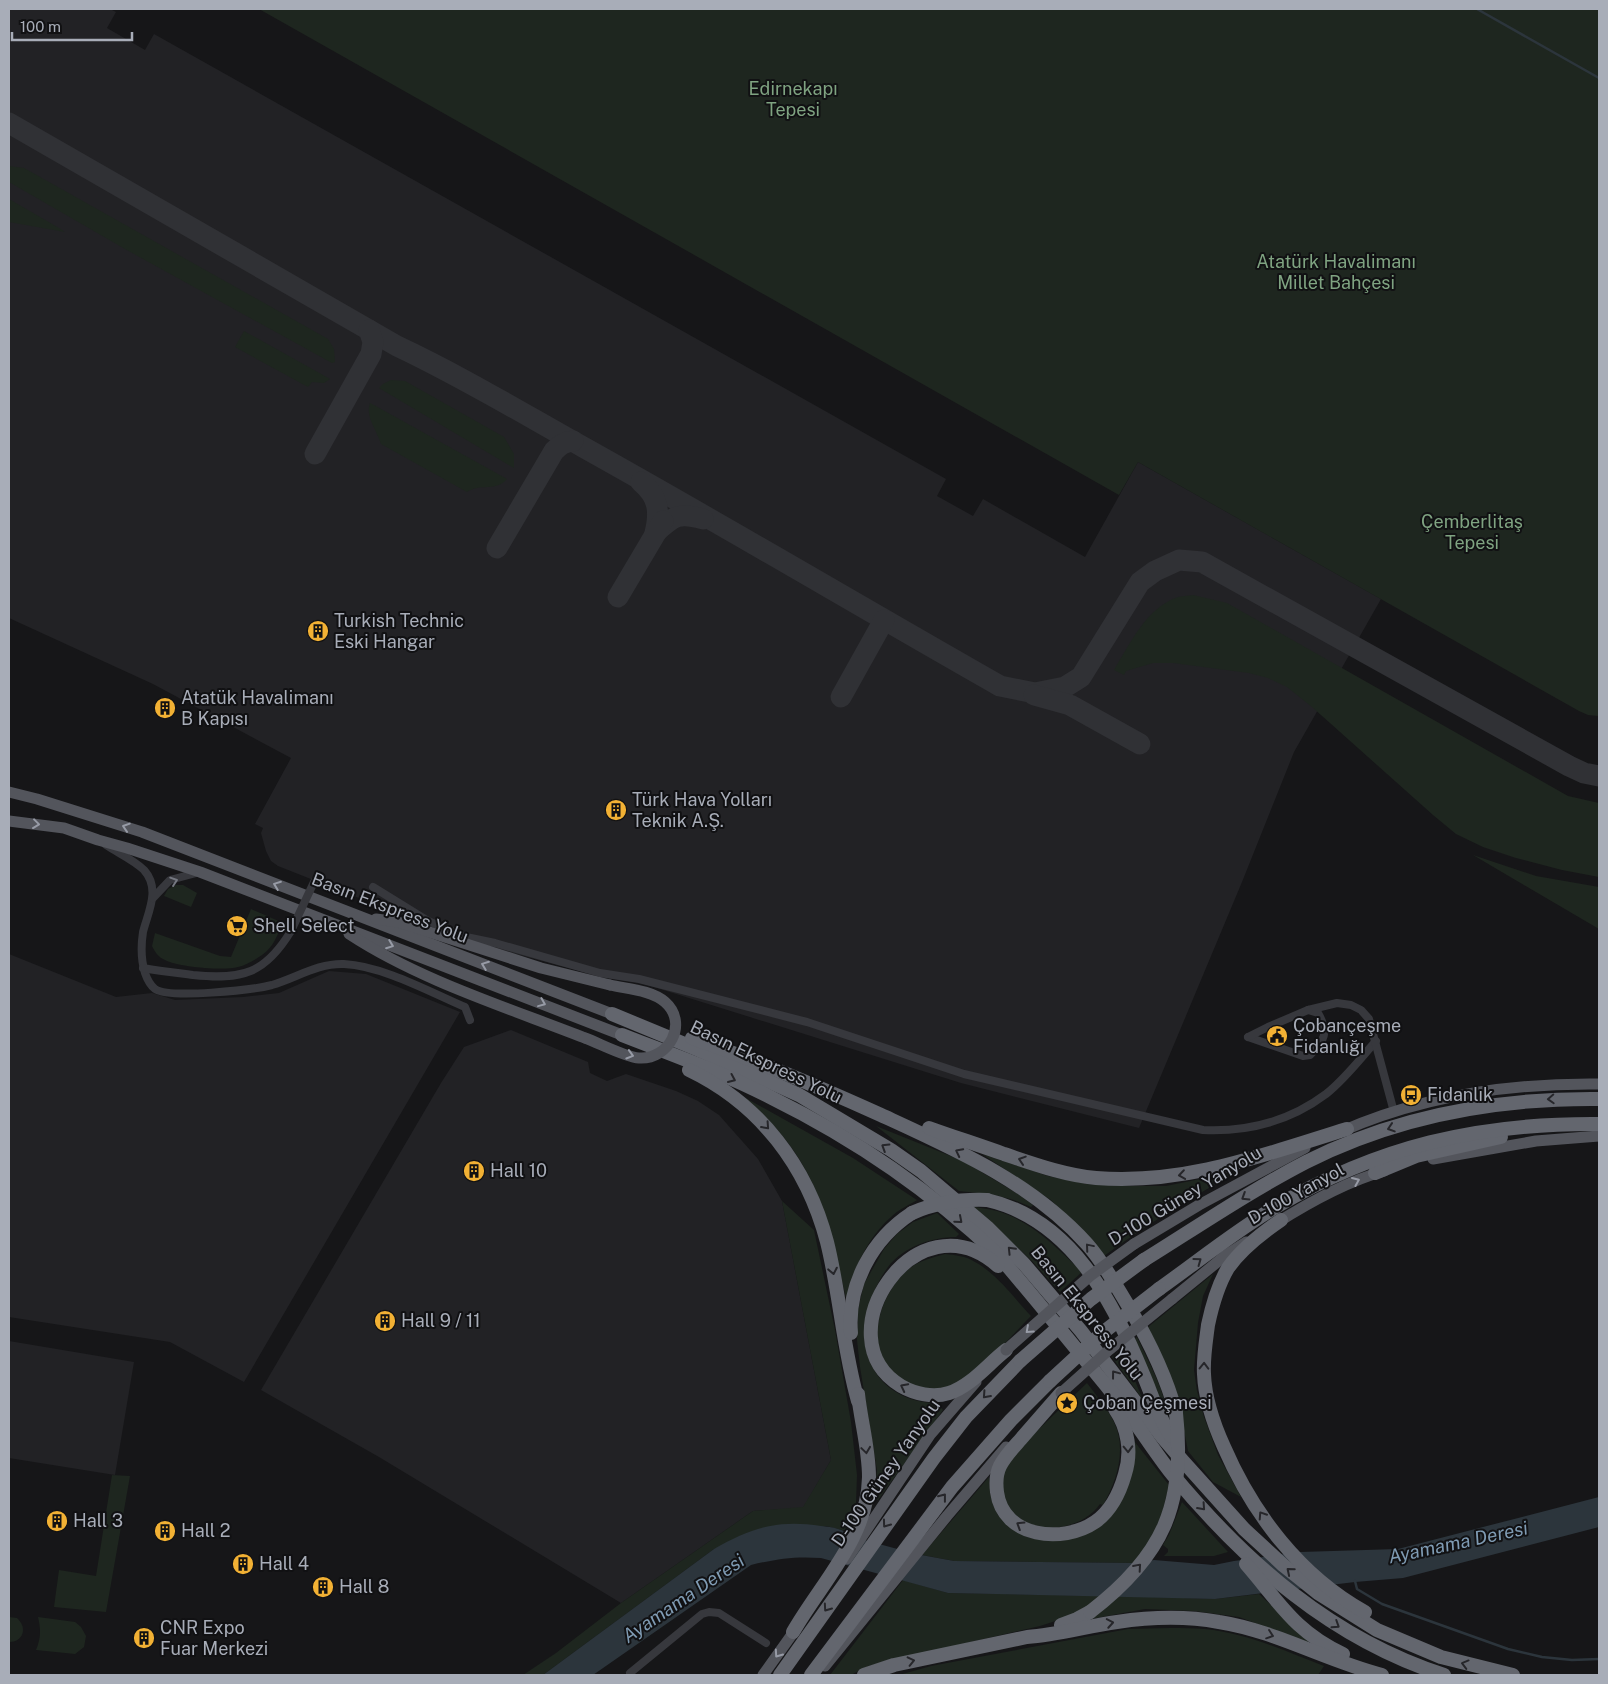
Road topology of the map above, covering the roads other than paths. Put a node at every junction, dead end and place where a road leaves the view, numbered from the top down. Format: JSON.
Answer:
{"nodes":[{"id":1,"x":9,"y":792,"type":"edge"},
{"id":2,"x":9,"y":822,"type":"edge"},
{"id":3,"x":98,"y":840,"type":"junction"},
{"id":4,"x":200,"y":872,"type":"junction"},
{"id":5,"x":314,"y":882,"type":"dead end"},
{"id":6,"x":373,"y":887,"type":"dead end"},
{"id":7,"x":153,"y":898,"type":"junction"},
{"id":8,"x":365,"y":919,"type":"junction"},
{"id":9,"x":328,"y":921,"type":"junction"},
{"id":10,"x":143,"y":968,"type":"junction"},
{"id":11,"x":1308,"y":1010,"type":"junction"},
{"id":12,"x":612,"y":1014,"type":"junction"},
{"id":13,"x":470,"y":1020,"type":"dead end"},
{"id":14,"x":622,"y":1035,"type":"junction"},
{"id":15,"x":1376,"y":1041,"type":"junction"},
{"id":16,"x":1599,"y":1084,"type":"edge"},
{"id":17,"x":1599,"y":1099,"type":"edge"},
{"id":18,"x":871,"y":1111,"type":"junction"},
{"id":19,"x":1394,"y":1112,"type":"junction"},
{"id":20,"x":1576,"y":1124,"type":"junction"},
{"id":21,"x":1599,"y":1124,"type":"edge"},
{"id":22,"x":1346,"y":1129,"type":"junction"},
{"id":23,"x":1599,"y":1136,"type":"edge"},
{"id":24,"x":1375,"y":1173,"type":"junction"},
{"id":25,"x":1281,"y":1220,"type":"junction"},
{"id":26,"x":1036,"y":1302,"type":"junction"},
{"id":27,"x":1006,"y":1350,"type":"junction"},
{"id":28,"x":1095,"y":1373,"type":"junction"},
{"id":29,"x":1061,"y":1393,"type":"junction"},
{"id":30,"x":858,"y":1402,"type":"junction"},
{"id":31,"x":1200,"y":1480,"type":"junction"},
{"id":32,"x":1243,"y":1555,"type":"junction"},
{"id":33,"x":793,"y":1632,"type":"junction"},
{"id":34,"x":1027,"y":1637,"type":"junction"},
{"id":35,"x":766,"y":1643,"type":"dead end"},
{"id":36,"x":1416,"y":1647,"type":"junction"},
{"id":37,"x":630,"y":1673,"type":"dead end"},
{"id":38,"x":763,"y":1675,"type":"edge"},
{"id":39,"x":780,"y":1675,"type":"edge"},
{"id":40,"x":812,"y":1675,"type":"edge"},
{"id":41,"x":818,"y":1675,"type":"edge"},
{"id":42,"x":864,"y":1675,"type":"edge"},
{"id":43,"x":1382,"y":1675,"type":"edge"},
{"id":44,"x":1386,"y":1675,"type":"edge"},
{"id":45,"x":1444,"y":1675,"type":"edge"},
{"id":46,"x":1513,"y":1675,"type":"edge"}],
"edges":[{"from":8,"to":1,"type":"main road","name":"Basın Ekspress Yolu","one_way":true},
{"from":2,"to":3,"type":"main road","name":"Basın Ekspress Yolu","one_way":true},
{"from":3,"to":4,"type":"main road","name":"Basın Ekspress Yolu"},
{"from":3,"to":7,"type":"street"},
{"from":7,"to":4,"type":"street","one_way":true},
{"from":4,"to":9,"type":"main road","name":"Basın Ekspress Yolu"},
{"from":5,"to":10,"type":"street","bridge":true},
{"from":6,"to":15,"type":"street"},
{"from":7,"to":10,"type":"street"},
{"from":9,"to":8,"type":"main road","one_way":true,"bridge":true},
{"from":12,"to":8,"type":"main road","name":"Basın Ekspress Yolu","one_way":true},
{"from":9,"to":14,"type":"main road","name":"Basın Ekspress Yolu","one_way":true},
{"from":10,"to":13,"type":"street"},
{"from":11,"to":11,"type":"street"},
{"from":11,"to":15,"type":"street"},
{"from":12,"to":18,"type":"highway"},
{"from":31,"to":12,"type":"highway","name":"Basın Ekspress Yolu","one_way":true},
{"from":14,"to":26,"type":"highway","name":"Basın Ekspress Yolu","one_way":true},
{"from":14,"to":30,"type":"highway","one_way":true},
{"from":15,"to":19,"type":"street"},
{"from":16,"to":19,"type":"main road","name":"D-100 Güney Yanyolu"},
{"from":17,"to":39,"type":"highway","one_way":true,"bridge":true},
{"from":22,"to":18,"type":"highway","one_way":true},
{"from":34,"to":18,"type":"highway","one_way":true,"bridge":true},
{"from":19,"to":22,"type":"main road","name":"D-100 Güney Yanyolu"},
{"from":20,"to":21,"type":"highway"},
{"from":20,"to":24,"type":"highway"},
{"from":40,"to":20,"type":"highway","one_way":true,"bridge":true},
{"from":22,"to":27,"type":"main road","name":"D-100 Güney Yanyolu","one_way":true,"bridge":true},
{"from":23,"to":24,"type":"main road","name":"D-100 Yanyol"},
{"from":25,"to":24,"type":"main road","name":"D-100 Yanyol","one_way":true},
{"from":25,"to":29,"type":"main road","name":"D-100 Yanyol","bridge":true},
{"from":36,"to":25,"type":"highway","one_way":true},
{"from":27,"to":26,"type":"highway","one_way":true},
{"from":26,"to":28,"type":"highway","name":"Basın Ekspress Yolu"},
{"from":27,"to":33,"type":"main road","name":"D-100 Güney Yanyolu"},
{"from":28,"to":29,"type":"highway","one_way":true},
{"from":28,"to":32,"type":"highway","name":"Basın Ekspress Yolu","one_way":true},
{"from":29,"to":41,"type":"main road","name":"D-100 Yanyol"},
{"from":30,"to":31,"type":"highway","bridge":true},
{"from":30,"to":33,"type":"highway","one_way":true},
{"from":36,"to":31,"type":"highway","name":"Basın Ekspress Yolu","one_way":true},
{"from":32,"to":44,"type":"highway"},
{"from":32,"to":45,"type":"highway","one_way":true},
{"from":33,"to":38,"type":"main road","name":"D-100 Güney Yanyolu","one_way":true},
{"from":42,"to":34,"type":"highway","one_way":true},
{"from":34,"to":43,"type":"highway","one_way":true},
{"from":35,"to":37,"type":"street"},
{"from":46,"to":36,"type":"highway","name":"Basın Ekspress Yolu","one_way":true}]}
